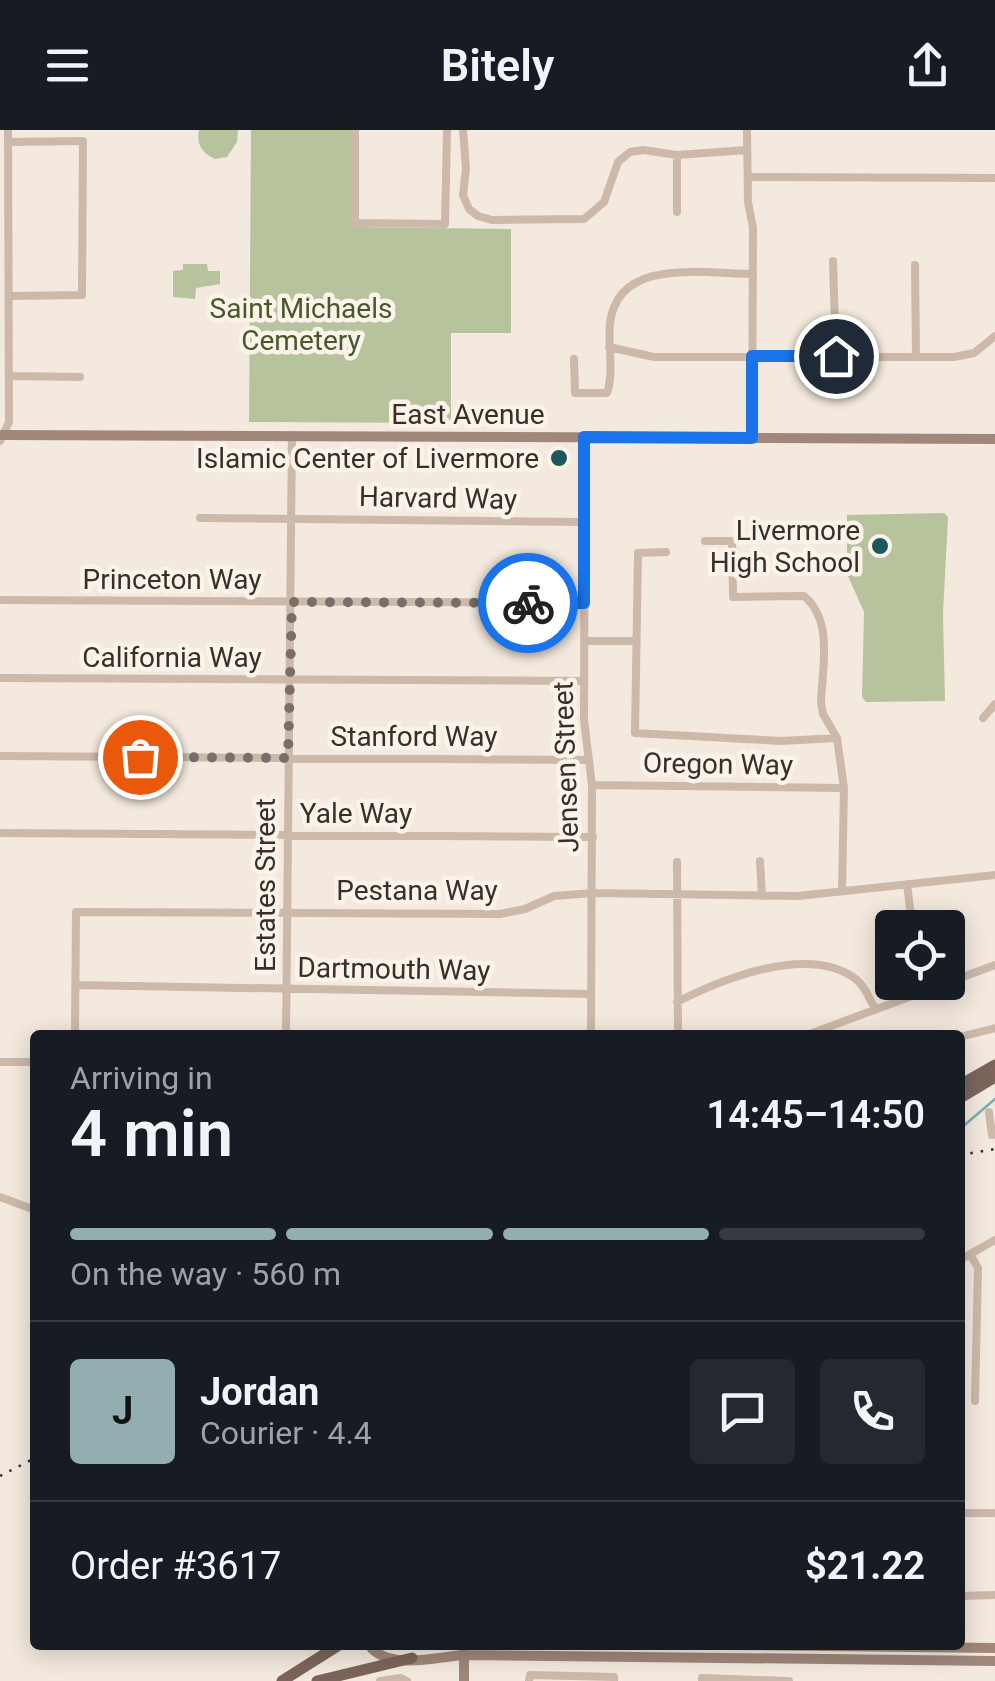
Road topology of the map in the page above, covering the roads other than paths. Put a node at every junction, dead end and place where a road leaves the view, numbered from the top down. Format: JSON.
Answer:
{"nodes":[{"id":1,"x":8,"y":130,"type":"edge"},
{"id":2,"x":356,"y":130,"type":"edge"},
{"id":3,"x":446,"y":130,"type":"edge"},
{"id":4,"x":463,"y":130,"type":"edge"},
{"id":5,"x":747,"y":130,"type":"edge"},
{"id":6,"x":8,"y":142,"type":"junction"},
{"id":7,"x":748,"y":150,"type":"junction"},
{"id":8,"x":677,"y":155,"type":"junction"},
{"id":9,"x":748,"y":177,"type":"junction"},
{"id":10,"x":995,"y":178,"type":"edge"},
{"id":11,"x":677,"y":212,"type":"dead end"},
{"id":12,"x":833,"y":261,"type":"dead end"},
{"id":13,"x":915,"y":264,"type":"dead end"},
{"id":14,"x":753,"y":274,"type":"junction"},
{"id":15,"x":10,"y":296,"type":"junction"},
{"id":16,"x":995,"y":336,"type":"edge"},
{"id":17,"x":609,"y":347,"type":"junction"},
{"id":18,"x":752,"y":356,"type":"junction"},
{"id":19,"x":836,"y":356,"type":"junction"},
{"id":20,"x":916,"y":357,"type":"junction"},
{"id":21,"x":574,"y":359,"type":"dead end"},
{"id":22,"x":10,"y":376,"type":"junction"},
{"id":23,"x":80,"y":377,"type":"dead end"},
{"id":24,"x":292,"y":435,"type":"junction"},
{"id":25,"x":1,"y":437,"type":"edge"},
{"id":26,"x":584,"y":437,"type":"junction"},
{"id":27,"x":752,"y":438,"type":"junction"},
{"id":28,"x":995,"y":439,"type":"edge"},
{"id":29,"x":200,"y":518,"type":"dead end"},
{"id":30,"x":292,"y":519,"type":"junction"},
{"id":31,"x":584,"y":522,"type":"junction"},
{"id":32,"x":706,"y":541,"type":"dead end"},
{"id":33,"x":666,"y":552,"type":"dead end"},
{"id":34,"x":0,"y":600,"type":"edge"},
{"id":35,"x":292,"y":602,"type":"junction"},
{"id":36,"x":584,"y":603,"type":"junction"},
{"id":37,"x":584,"y":641,"type":"junction"},
{"id":38,"x":634,"y":641,"type":"junction"},
{"id":39,"x":0,"y":678,"type":"edge"},
{"id":40,"x":291,"y":680,"type":"junction"},
{"id":41,"x":584,"y":681,"type":"junction"},
{"id":42,"x":995,"y":704,"type":"edge"},
{"id":43,"x":983,"y":718,"type":"dead end"},
{"id":44,"x":838,"y":738,"type":"junction"},
{"id":45,"x":0,"y":756,"type":"edge"},
{"id":46,"x":288,"y":758,"type":"junction"},
{"id":47,"x":588,"y":760,"type":"junction"},
{"id":48,"x":592,"y":785,"type":"junction"},
{"id":49,"x":844,"y":788,"type":"junction"},
{"id":50,"x":0,"y":834,"type":"edge"},
{"id":51,"x":287,"y":835,"type":"junction"},
{"id":52,"x":593,"y":836,"type":"junction"},
{"id":53,"x":676,"y":862,"type":"dead end"},
{"id":54,"x":760,"y":862,"type":"dead end"},
{"id":55,"x":995,"y":875,"type":"edge"},
{"id":56,"x":907,"y":884,"type":"junction"},
{"id":57,"x":842,"y":891,"type":"junction"},
{"id":58,"x":593,"y":892,"type":"junction"},
{"id":59,"x":678,"y":895,"type":"junction"},
{"id":60,"x":762,"y":896,"type":"junction"},
{"id":61,"x":910,"y":910,"type":"edge"},
{"id":62,"x":288,"y":912,"type":"junction"},
{"id":63,"x":995,"y":965,"type":"edge"},
{"id":64,"x":75,"y":985,"type":"junction"},
{"id":65,"x":286,"y":990,"type":"junction"},
{"id":66,"x":591,"y":994,"type":"junction"},
{"id":67,"x":678,"y":1002,"type":"junction"},
{"id":68,"x":875,"y":1010,"type":"junction"},
{"id":69,"x":995,"y":1028,"type":"edge"},
{"id":70,"x":75,"y":1030,"type":"edge"},
{"id":71,"x":286,"y":1030,"type":"edge"},
{"id":72,"x":591,"y":1030,"type":"edge"},
{"id":73,"x":678,"y":1030,"type":"edge"},
{"id":74,"x":821,"y":1030,"type":"edge"},
{"id":75,"x":965,"y":1036,"type":"edge"},
{"id":76,"x":0,"y":1062,"type":"edge"},
{"id":77,"x":30,"y":1062,"type":"edge"},
{"id":78,"x":995,"y":1064,"type":"edge"},
{"id":79,"x":995,"y":1077,"type":"edge"},
{"id":80,"x":965,"y":1082,"type":"edge"},
{"id":81,"x":965,"y":1095,"type":"edge"},
{"id":82,"x":991,"y":1117,"type":"edge"},
{"id":83,"x":992,"y":1135,"type":"dead end"},
{"id":84,"x":0,"y":1197,"type":"edge"},
{"id":85,"x":30,"y":1208,"type":"edge"},
{"id":86,"x":995,"y":1240,"type":"edge"},
{"id":87,"x":970,"y":1254,"type":"junction"},
{"id":88,"x":965,"y":1257,"type":"edge"},
{"id":89,"x":976,"y":1402,"type":"dead end"},
{"id":90,"x":965,"y":1512,"type":"edge"},
{"id":91,"x":995,"y":1513,"type":"edge"},
{"id":92,"x":965,"y":1596,"type":"edge"},
{"id":93,"x":995,"y":1596,"type":"edge"},
{"id":94,"x":965,"y":1648,"type":"edge"},
{"id":95,"x":995,"y":1648,"type":"edge"},
{"id":96,"x":331,"y":1650,"type":"edge"},
{"id":97,"x":374,"y":1650,"type":"edge"},
{"id":98,"x":464,"y":1650,"type":"edge"},
{"id":99,"x":814,"y":1650,"type":"edge"},
{"id":100,"x":413,"y":1652,"type":"edge"},
{"id":101,"x":995,"y":1660,"type":"edge"},
{"id":102,"x":282,"y":1681,"type":"edge"},
{"id":103,"x":317,"y":1681,"type":"edge"},
{"id":104,"x":380,"y":1681,"type":"edge"},
{"id":105,"x":407,"y":1681,"type":"edge"},
{"id":106,"x":464,"y":1681,"type":"edge"},
{"id":107,"x":530,"y":1681,"type":"edge"},
{"id":108,"x":614,"y":1681,"type":"edge"},
{"id":109,"x":702,"y":1681,"type":"edge"},
{"id":110,"x":789,"y":1681,"type":"edge"}],
"edges":[{"from":1,"to":6,"type":"street"},
{"from":2,"to":3,"type":"street"},
{"from":4,"to":8,"type":"street"},
{"from":5,"to":7,"type":"street"},
{"from":6,"to":15,"type":"street"},
{"from":6,"to":15,"type":"street"},
{"from":7,"to":8,"type":"street"},
{"from":7,"to":9,"type":"street"},
{"from":8,"to":11,"type":"street"},
{"from":9,"to":10,"type":"street"},
{"from":9,"to":14,"type":"street"},
{"from":12,"to":19,"type":"street"},
{"from":13,"to":20,"type":"street"},
{"from":14,"to":17,"type":"street"},
{"from":14,"to":18,"type":"street"},
{"from":15,"to":22,"type":"street"},
{"from":16,"to":20,"type":"street"},
{"from":17,"to":18,"type":"street"},
{"from":17,"to":21,"type":"street"},
{"from":18,"to":19,"type":"street"},
{"from":18,"to":27,"type":"street"},
{"from":19,"to":20,"type":"street"},
{"from":22,"to":23,"type":"street"},
{"from":22,"to":25,"type":"street"},
{"from":24,"to":25,"type":"main road","name":"East Avenue"},
{"from":24,"to":26,"type":"main road","name":"East Avenue"},
{"from":24,"to":30,"type":"street","name":"Estates Street"},
{"from":26,"to":27,"type":"main road","name":"East Avenue"},
{"from":26,"to":31,"type":"street","name":"Jensen Street"},
{"from":27,"to":28,"type":"main road","name":"East Avenue"},
{"from":29,"to":30,"type":"street","name":"Harvard Way"},
{"from":30,"to":31,"type":"street","name":"Harvard Way"},
{"from":30,"to":35,"type":"street","name":"Estates Street"},
{"from":31,"to":36,"type":"street","name":"Jensen Street"},
{"from":32,"to":44,"type":"street"},
{"from":33,"to":38,"type":"street"},
{"from":34,"to":35,"type":"street","name":"Princeton Way"},
{"from":35,"to":36,"type":"street","name":"Princeton Way"},
{"from":35,"to":40,"type":"street","name":"Estates Street"},
{"from":36,"to":37,"type":"street","name":"Jensen Street"},
{"from":37,"to":38,"type":"street"},
{"from":37,"to":41,"type":"street","name":"Jensen Street"},
{"from":38,"to":44,"type":"street"},
{"from":39,"to":40,"type":"street","name":"California Way"},
{"from":40,"to":41,"type":"street","name":"California Way"},
{"from":40,"to":46,"type":"street","name":"Estates Street"},
{"from":41,"to":47,"type":"street","name":"Jensen Street"},
{"from":42,"to":43,"type":"street"},
{"from":44,"to":49,"type":"street"},
{"from":45,"to":46,"type":"street","name":"Stanford Way"},
{"from":46,"to":47,"type":"street","name":"Stanford Way"},
{"from":46,"to":51,"type":"street","name":"Estates Street"},
{"from":47,"to":48,"type":"street","name":"Jensen Street"},
{"from":48,"to":49,"type":"street","name":"Oregon Way"},
{"from":48,"to":52,"type":"street","name":"Jensen Street"},
{"from":49,"to":57,"type":"street"},
{"from":50,"to":51,"type":"street","name":"Yale Way"},
{"from":51,"to":52,"type":"street","name":"Yale Way"},
{"from":51,"to":62,"type":"street","name":"Estates Street"},
{"from":52,"to":58,"type":"street","name":"Jensen Street"},
{"from":53,"to":59,"type":"street"},
{"from":54,"to":60,"type":"street"},
{"from":55,"to":56,"type":"street","name":"Pestana Way"},
{"from":56,"to":57,"type":"street","name":"Pestana Way"},
{"from":56,"to":61,"type":"street"},
{"from":57,"to":60,"type":"street","name":"Pestana Way"},
{"from":58,"to":59,"type":"street","name":"Pestana Way"},
{"from":58,"to":62,"type":"street","name":"Pestana Way"},
{"from":58,"to":66,"type":"street","name":"Jensen Street"},
{"from":59,"to":60,"type":"street","name":"Pestana Way"},
{"from":59,"to":67,"type":"street"},
{"from":62,"to":64,"type":"street","name":"Pestana Way"},
{"from":62,"to":65,"type":"street","name":"Estates Street"},
{"from":63,"to":68,"type":"street"},
{"from":64,"to":65,"type":"street","name":"Dartmouth Way"},
{"from":64,"to":70,"type":"street"},
{"from":65,"to":66,"type":"street","name":"Dartmouth Way"},
{"from":65,"to":71,"type":"street","name":"Estates Street"},
{"from":66,"to":72,"type":"street","name":"Jensen Street"},
{"from":67,"to":68,"type":"street"},
{"from":67,"to":73,"type":"street"},
{"from":68,"to":74,"type":"street"},
{"from":69,"to":75,"type":"street"},
{"from":76,"to":77,"type":"street"},
{"from":78,"to":80,"type":"main road"},
{"from":79,"to":81,"type":"main road"},
{"from":82,"to":83,"type":"street"},
{"from":84,"to":85,"type":"street"},
{"from":86,"to":87,"type":"street"},
{"from":87,"to":88,"type":"street"},
{"from":87,"to":89,"type":"street"},
{"from":90,"to":91,"type":"street"},
{"from":92,"to":93,"type":"street"},
{"from":94,"to":95,"type":"main road"},
{"from":96,"to":102,"type":"main road"},
{"from":97,"to":100,"type":"main road"},
{"from":98,"to":99,"type":"main road"},
{"from":98,"to":100,"type":"main road"},
{"from":98,"to":106,"type":"main road"},
{"from":99,"to":101,"type":"main road"},
{"from":100,"to":103,"type":"main road"},
{"from":104,"to":105,"type":"street"},
{"from":107,"to":108,"type":"street"},
{"from":109,"to":110,"type":"street"}]}
